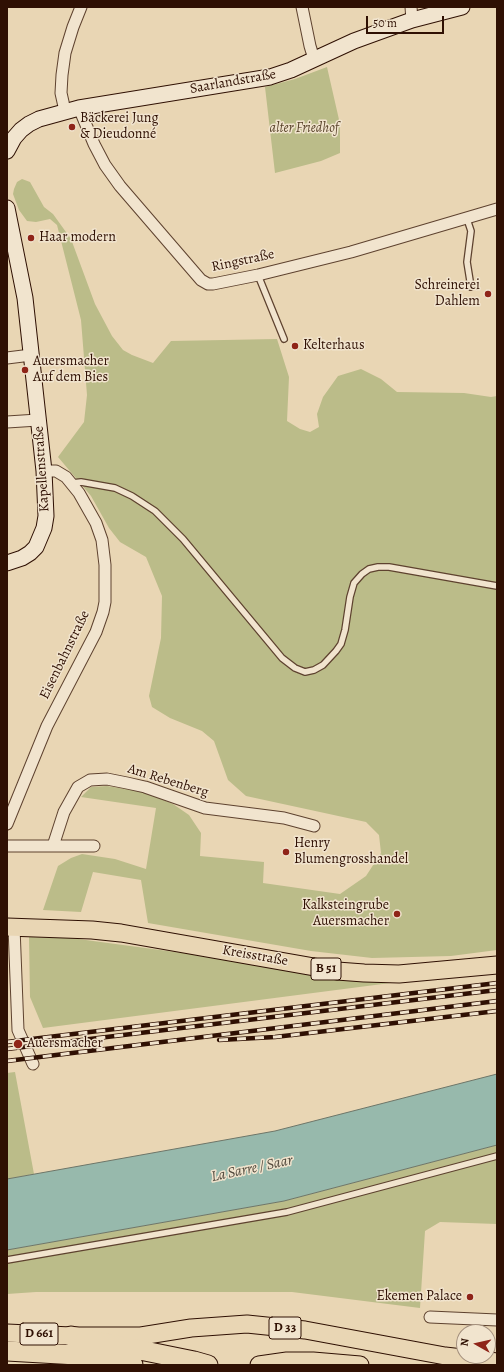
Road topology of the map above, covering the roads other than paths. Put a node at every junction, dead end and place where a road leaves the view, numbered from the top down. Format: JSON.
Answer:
{"nodes":[{"id":1,"x":81,"y":7,"type":"edge"},
{"id":2,"x":302,"y":7,"type":"edge"},
{"id":3,"x":462,"y":7,"type":"edge"},
{"id":4,"x":411,"y":14,"type":"edge"},
{"id":5,"x":314,"y":60,"type":"junction"},
{"id":6,"x":72,"y":110,"type":"junction"},
{"id":7,"x":7,"y":151,"type":"edge"},
{"id":8,"x":7,"y":208,"type":"edge"},
{"id":9,"x":497,"y":209,"type":"edge"},
{"id":10,"x":467,"y":219,"type":"junction"},
{"id":11,"x":258,"y":275,"type":"junction"},
{"id":12,"x":471,"y":287,"type":"dead end"},
{"id":13,"x":284,"y":339,"type":"dead end"},
{"id":14,"x":31,"y":355,"type":"junction"},
{"id":15,"x":7,"y":358,"type":"edge"},
{"id":16,"x":38,"y":420,"type":"junction"},
{"id":17,"x":7,"y":422,"type":"edge"},
{"id":18,"x":44,"y":471,"type":"junction"},
{"id":19,"x":72,"y":483,"type":"junction"},
{"id":20,"x":7,"y":563,"type":"edge"},
{"id":21,"x":497,"y":586,"type":"edge"},
{"id":22,"x":7,"y":824,"type":"edge"},
{"id":23,"x":314,"y":826,"type":"dead end"},
{"id":24,"x":7,"y":846,"type":"edge"},
{"id":25,"x":53,"y":846,"type":"junction"},
{"id":26,"x":94,"y":846,"type":"dead end"},
{"id":27,"x":10,"y":927,"type":"edge"},
{"id":28,"x":497,"y":965,"type":"edge"},
{"id":29,"x":33,"y":1064,"type":"dead end"},
{"id":30,"x":497,"y":1156,"type":"edge"},
{"id":31,"x":7,"y":1260,"type":"edge"},
{"id":32,"x":430,"y":1317,"type":"dead end"},
{"id":33,"x":497,"y":1320,"type":"edge"},
{"id":34,"x":7,"y":1333,"type":"edge"},
{"id":35,"x":71,"y":1336,"type":"junction"},
{"id":36,"x":7,"y":1351,"type":"edge"},
{"id":37,"x":497,"y":1362,"type":"edge"},
{"id":38,"x":133,"y":1365,"type":"edge"},
{"id":39,"x":208,"y":1365,"type":"edge"},
{"id":40,"x":259,"y":1365,"type":"edge"},
{"id":41,"x":360,"y":1365,"type":"edge"}],
"edges":[{"from":1,"to":6,"type":"street","name":"Ringstraße"},
{"from":2,"to":5,"type":"street"},
{"from":3,"to":4,"type":"street","name":"Saarlandstraße"},
{"from":4,"to":5,"type":"street","name":"Saarlandstraße"},
{"from":5,"to":6,"type":"street","name":"Saarlandstraße"},
{"from":6,"to":7,"type":"street"},
{"from":6,"to":11,"type":"street","name":"Ringstraße"},
{"from":8,"to":14,"type":"street","name":"Kapellenstraße"},
{"from":9,"to":10,"type":"street","name":"Ringstraße"},
{"from":10,"to":11,"type":"street","name":"Ringstraße"},
{"from":10,"to":12,"type":"lane"},
{"from":11,"to":13,"type":"lane"},
{"from":14,"to":15,"type":"street"},
{"from":14,"to":16,"type":"street","name":"Kapellenstraße"},
{"from":16,"to":17,"type":"street"},
{"from":16,"to":18,"type":"street","name":"Kapellenstraße"},
{"from":18,"to":19,"type":"street","name":"Eisenbahnstraße"},
{"from":18,"to":20,"type":"street","name":"Kapellenstraße"},
{"from":19,"to":21,"type":"lane"},
{"from":19,"to":22,"type":"street","name":"Eisenbahnstraße"},
{"from":23,"to":25,"type":"street","name":"Am Rebenberg"},
{"from":24,"to":25,"type":"street"},
{"from":25,"to":26,"type":"street"},
{"from":27,"to":28,"type":"main road","name":"Kreisstraße","number":"B 51"},
{"from":27,"to":29,"type":"street","name":"Kreisstraße"},
{"from":30,"to":31,"type":"lane"},
{"from":32,"to":33,"type":"street"},
{"from":34,"to":35,"type":"main road","number":"D 661"},
{"from":35,"to":37,"type":"main road","number":"D 33"},
{"from":35,"to":39,"type":"highway"},
{"from":36,"to":38,"type":"highway"},
{"from":40,"to":41,"type":"main road"}]}
